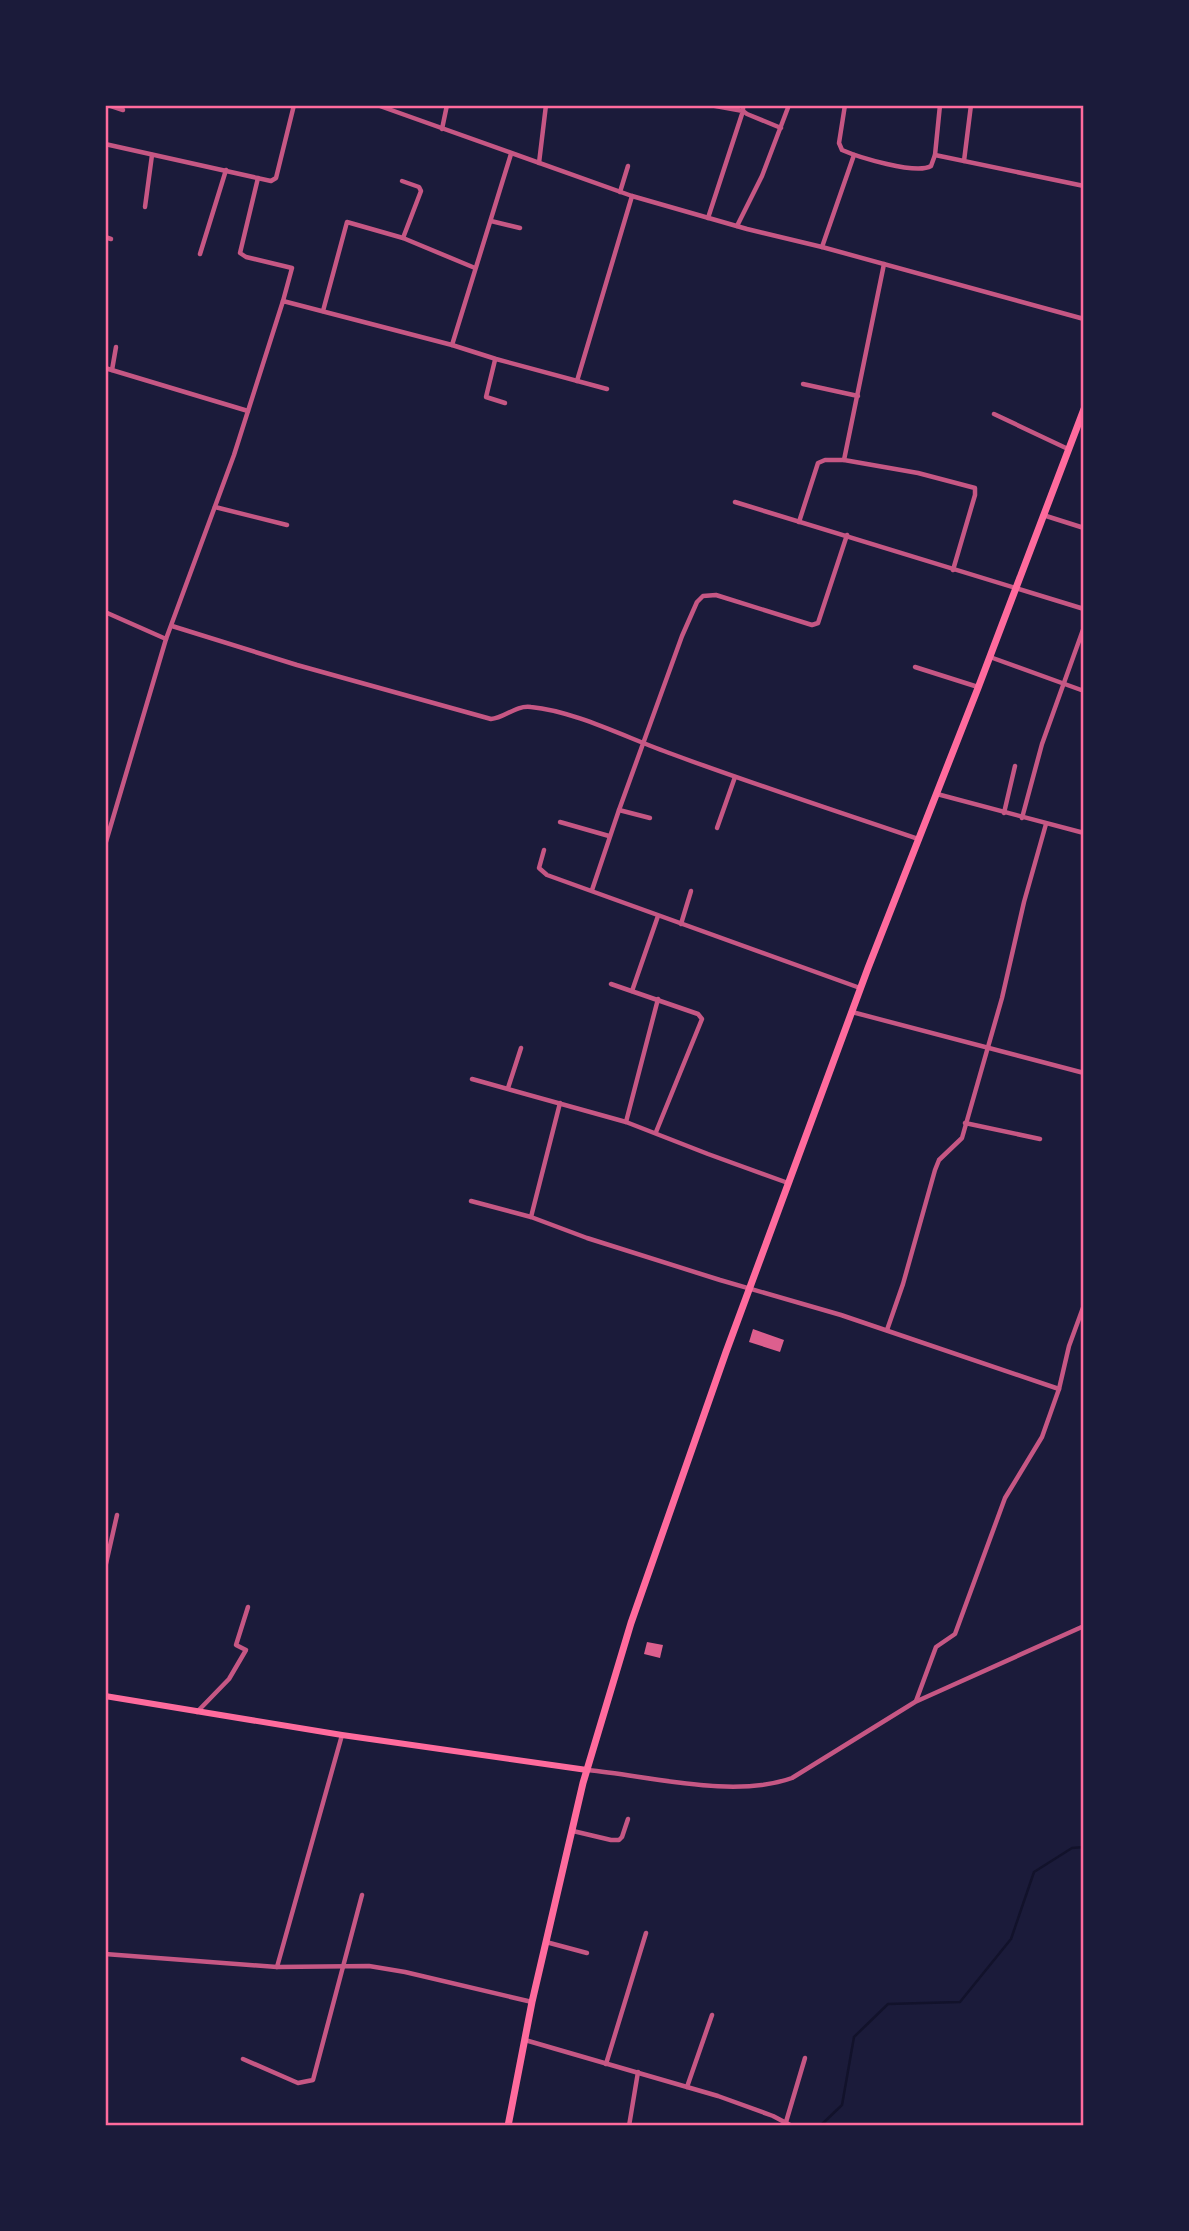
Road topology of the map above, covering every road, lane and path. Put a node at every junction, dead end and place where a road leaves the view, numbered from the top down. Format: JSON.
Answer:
{"nodes":[{"id":1,"x":108,"y":105,"type":"edge"},
{"id":2,"x":294,"y":105,"type":"edge"},
{"id":3,"x":377,"y":105,"type":"edge"},
{"id":4,"x":447,"y":105,"type":"edge"},
{"id":5,"x":546,"y":105,"type":"edge"},
{"id":6,"x":710,"y":105,"type":"edge"},
{"id":7,"x":789,"y":105,"type":"edge"},
{"id":8,"x":845,"y":105,"type":"edge"},
{"id":9,"x":940,"y":105,"type":"edge"},
{"id":10,"x":971,"y":105,"type":"edge"},
{"id":11,"x":743,"y":108,"type":"edge"},
{"id":12,"x":123,"y":110,"type":"dead end"},
{"id":13,"x":781,"y":128,"type":"junction"},
{"id":14,"x":442,"y":129,"type":"junction"},
{"id":15,"x":105,"y":144,"type":"edge"},
{"id":16,"x":511,"y":154,"type":"junction"},
{"id":17,"x":152,"y":155,"type":"junction"},
{"id":18,"x":854,"y":155,"type":"junction"},
{"id":19,"x":934,"y":155,"type":"junction"},
{"id":20,"x":964,"y":161,"type":"junction"},
{"id":21,"x":539,"y":163,"type":"junction"},
{"id":22,"x":628,"y":166,"type":"dead end"},
{"id":23,"x":226,"y":170,"type":"junction"},
{"id":24,"x":258,"y":178,"type":"junction"},
{"id":25,"x":402,"y":181,"type":"dead end"},
{"id":26,"x":1084,"y":186,"type":"edge"},
{"id":27,"x":621,"y":192,"type":"junction"},
{"id":28,"x":632,"y":196,"type":"junction"},
{"id":29,"x":145,"y":207,"type":"dead end"},
{"id":30,"x":708,"y":218,"type":"junction"},
{"id":31,"x":491,"y":221,"type":"junction"},
{"id":32,"x":738,"y":227,"type":"junction"},
{"id":33,"x":520,"y":228,"type":"dead end"},
{"id":34,"x":403,"y":238,"type":"junction"},
{"id":35,"x":822,"y":247,"type":"junction"},
{"id":36,"x":200,"y":254,"type":"dead end"},
{"id":37,"x":884,"y":264,"type":"junction"},
{"id":38,"x":475,"y":268,"type":"junction"},
{"id":39,"x":283,"y":301,"type":"junction"},
{"id":40,"x":323,"y":311,"type":"junction"},
{"id":41,"x":1084,"y":319,"type":"edge"},
{"id":42,"x":452,"y":345,"type":"junction"},
{"id":43,"x":116,"y":347,"type":"dead end"},
{"id":44,"x":496,"y":359,"type":"junction"},
{"id":45,"x":105,"y":368,"type":"edge"},
{"id":46,"x":112,"y":370,"type":"junction"},
{"id":47,"x":578,"y":382,"type":"junction"},
{"id":48,"x":803,"y":384,"type":"dead end"},
{"id":49,"x":607,"y":390,"type":"dead end"},
{"id":50,"x":858,"y":396,"type":"junction"},
{"id":51,"x":505,"y":402,"type":"dead end"},
{"id":52,"x":1084,"y":409,"type":"edge"},
{"id":53,"x":248,"y":411,"type":"junction"},
{"id":54,"x":994,"y":414,"type":"dead end"},
{"id":55,"x":1068,"y":449,"type":"junction"},
{"id":56,"x":844,"y":460,"type":"junction"},
{"id":57,"x":735,"y":502,"type":"dead end"},
{"id":58,"x":215,"y":507,"type":"junction"},
{"id":59,"x":1042,"y":515,"type":"junction"},
{"id":60,"x":799,"y":522,"type":"junction"},
{"id":61,"x":286,"y":525,"type":"dead end"},
{"id":62,"x":1084,"y":528,"type":"edge"},
{"id":63,"x":847,"y":535,"type":"junction"},
{"id":64,"x":953,"y":570,"type":"junction"},
{"id":65,"x":1016,"y":587,"type":"junction"},
{"id":66,"x":1084,"y":609,"type":"edge"},
{"id":67,"x":105,"y":612,"type":"edge"},
{"id":68,"x":172,"y":626,"type":"junction"},
{"id":69,"x":1084,"y":627,"type":"edge"},
{"id":70,"x":166,"y":639,"type":"junction"},
{"id":71,"x":989,"y":657,"type":"junction"},
{"id":72,"x":915,"y":667,"type":"dead end"},
{"id":73,"x":1063,"y":684,"type":"junction"},
{"id":74,"x":978,"y":688,"type":"junction"},
{"id":75,"x":1084,"y":691,"type":"edge"},
{"id":76,"x":642,"y":743,"type":"junction"},
{"id":77,"x":1015,"y":766,"type":"dead end"},
{"id":78,"x":734,"y":777,"type":"junction"},
{"id":79,"x":937,"y":794,"type":"junction"},
{"id":80,"x":619,"y":810,"type":"junction"},
{"id":81,"x":1004,"y":813,"type":"junction"},
{"id":82,"x":650,"y":818,"type":"dead end"},
{"id":83,"x":1022,"y":818,"type":"junction"},
{"id":84,"x":561,"y":822,"type":"dead end"},
{"id":85,"x":1046,"y":824,"type":"junction"},
{"id":86,"x":717,"y":828,"type":"dead end"},
{"id":87,"x":1084,"y":834,"type":"edge"},
{"id":88,"x":609,"y":836,"type":"junction"},
{"id":89,"x":919,"y":839,"type":"junction"},
{"id":90,"x":105,"y":845,"type":"edge"},
{"id":91,"x":544,"y":850,"type":"dead end"},
{"id":92,"x":592,"y":890,"type":"junction"},
{"id":93,"x":691,"y":891,"type":"dead end"},
{"id":94,"x":658,"y":916,"type":"junction"},
{"id":95,"x":681,"y":924,"type":"junction"},
{"id":96,"x":611,"y":984,"type":"dead end"},
{"id":97,"x":860,"y":988,"type":"junction"},
{"id":98,"x":632,"y":991,"type":"junction"},
{"id":99,"x":659,"y":999,"type":"junction"},
{"id":100,"x":852,"y":1012,"type":"junction"},
{"id":101,"x":987,"y":1047,"type":"junction"},
{"id":102,"x":521,"y":1048,"type":"dead end"},
{"id":103,"x":1084,"y":1073,"type":"edge"},
{"id":104,"x":472,"y":1079,"type":"dead end"},
{"id":105,"x":508,"y":1088,"type":"junction"},
{"id":106,"x":560,"y":1103,"type":"junction"},
{"id":107,"x":626,"y":1122,"type":"junction"},
{"id":108,"x":965,"y":1123,"type":"junction"},
{"id":109,"x":656,"y":1132,"type":"junction"},
{"id":110,"x":1040,"y":1139,"type":"dead end"},
{"id":111,"x":789,"y":1183,"type":"junction"},
{"id":112,"x":471,"y":1201,"type":"dead end"},
{"id":113,"x":531,"y":1217,"type":"junction"},
{"id":114,"x":750,"y":1288,"type":"junction"},
{"id":115,"x":1084,"y":1306,"type":"edge"},
{"id":116,"x":887,"y":1330,"type":"junction"},
{"id":117,"x":1059,"y":1389,"type":"junction"},
{"id":118,"x":117,"y":1515,"type":"dead end"},
{"id":119,"x":105,"y":1568,"type":"edge"},
{"id":120,"x":248,"y":1607,"type":"dead end"},
{"id":121,"x":1084,"y":1626,"type":"edge"},
{"id":122,"x":105,"y":1696,"type":"edge"},
{"id":123,"x":915,"y":1702,"type":"junction"},
{"id":124,"x":197,"y":1712,"type":"junction"},
{"id":125,"x":342,"y":1735,"type":"junction"},
{"id":126,"x":587,"y":1770,"type":"junction"},
{"id":127,"x":628,"y":1819,"type":"dead end"},
{"id":128,"x":572,"y":1831,"type":"junction"},
{"id":129,"x":362,"y":1895,"type":"dead end"},
{"id":130,"x":646,"y":1933,"type":"dead end"},
{"id":131,"x":545,"y":1942,"type":"junction"},
{"id":132,"x":587,"y":1953,"type":"dead end"},
{"id":133,"x":105,"y":1954,"type":"edge"},
{"id":134,"x":342,"y":1965,"type":"junction"},
{"id":135,"x":277,"y":1967,"type":"junction"},
{"id":136,"x":532,"y":2002,"type":"junction"},
{"id":137,"x":712,"y":2015,"type":"dead end"},
{"id":138,"x":524,"y":2040,"type":"junction"},
{"id":139,"x":805,"y":2058,"type":"dead end"},
{"id":140,"x":243,"y":2059,"type":"dead end"},
{"id":141,"x":606,"y":2064,"type":"junction"},
{"id":142,"x":638,"y":2072,"type":"junction"},
{"id":143,"x":687,"y":2087,"type":"junction"},
{"id":144,"x":786,"y":2122,"type":"junction"},
{"id":145,"x":508,"y":2126,"type":"edge"},
{"id":146,"x":629,"y":2126,"type":"edge"},
{"id":147,"x":792,"y":2126,"type":"edge"}],
"edges":[{"from":1,"to":12,"type":"street"},
{"from":2,"to":24,"type":"street"},
{"from":3,"to":14,"type":"street"},
{"from":4,"to":14,"type":"street"},
{"from":5,"to":21,"type":"street"},
{"from":6,"to":11,"type":"street"},
{"from":7,"to":13,"type":"street"},
{"from":8,"to":18,"type":"street"},
{"from":9,"to":19,"type":"street"},
{"from":10,"to":20,"type":"street"},
{"from":11,"to":13,"type":"street"},
{"from":11,"to":30,"type":"street"},
{"from":13,"to":32,"type":"street"},
{"from":14,"to":16,"type":"street"},
{"from":15,"to":17,"type":"street"},
{"from":16,"to":21,"type":"street"},
{"from":16,"to":31,"type":"street"},
{"from":17,"to":23,"type":"street"},
{"from":17,"to":29,"type":"street"},
{"from":18,"to":19,"type":"street"},
{"from":18,"to":35,"type":"street"},
{"from":19,"to":20,"type":"street"},
{"from":20,"to":26,"type":"street"},
{"from":21,"to":27,"type":"street"},
{"from":22,"to":27,"type":"street"},
{"from":23,"to":24,"type":"street"},
{"from":23,"to":36,"type":"street"},
{"from":24,"to":39,"type":"street"},
{"from":25,"to":34,"type":"street"},
{"from":27,"to":28,"type":"street"},
{"from":28,"to":30,"type":"street"},
{"from":28,"to":47,"type":"street"},
{"from":30,"to":32,"type":"street"},
{"from":31,"to":33,"type":"street"},
{"from":31,"to":38,"type":"street"},
{"from":32,"to":35,"type":"street"},
{"from":34,"to":38,"type":"street"},
{"from":34,"to":40,"type":"street"},
{"from":35,"to":37,"type":"street"},
{"from":37,"to":41,"type":"street"},
{"from":37,"to":50,"type":"street"},
{"from":38,"to":42,"type":"street"},
{"from":39,"to":40,"type":"street"},
{"from":39,"to":53,"type":"street"},
{"from":40,"to":42,"type":"street"},
{"from":42,"to":44,"type":"street"},
{"from":43,"to":46,"type":"street"},
{"from":44,"to":47,"type":"street"},
{"from":44,"to":51,"type":"street"},
{"from":45,"to":46,"type":"street"},
{"from":46,"to":53,"type":"street"},
{"from":47,"to":49,"type":"street"},
{"from":48,"to":50,"type":"street"},
{"from":50,"to":56,"type":"street"},
{"from":52,"to":55,"type":"main road"},
{"from":53,"to":58,"type":"street"},
{"from":54,"to":55,"type":"street"},
{"from":55,"to":59,"type":"main road"},
{"from":56,"to":60,"type":"street"},
{"from":56,"to":64,"type":"street"},
{"from":57,"to":60,"type":"street"},
{"from":58,"to":61,"type":"street"},
{"from":58,"to":68,"type":"street"},
{"from":59,"to":62,"type":"street"},
{"from":59,"to":65,"type":"main road"},
{"from":60,"to":63,"type":"street"},
{"from":63,"to":64,"type":"street"},
{"from":63,"to":76,"type":"street"},
{"from":64,"to":65,"type":"street"},
{"from":65,"to":66,"type":"street"},
{"from":65,"to":71,"type":"main road"},
{"from":67,"to":70,"type":"street"},
{"from":68,"to":70,"type":"street"},
{"from":68,"to":76,"type":"street"},
{"from":69,"to":73,"type":"street"},
{"from":70,"to":90,"type":"street"},
{"from":71,"to":73,"type":"street"},
{"from":71,"to":74,"type":"main road"},
{"from":72,"to":74,"type":"street"},
{"from":73,"to":75,"type":"street"},
{"from":73,"to":83,"type":"street"},
{"from":74,"to":79,"type":"main road"},
{"from":76,"to":78,"type":"street"},
{"from":76,"to":80,"type":"street"},
{"from":77,"to":81,"type":"street"},
{"from":78,"to":86,"type":"street"},
{"from":78,"to":89,"type":"street"},
{"from":79,"to":81,"type":"street"},
{"from":79,"to":89,"type":"main road"},
{"from":80,"to":82,"type":"street"},
{"from":80,"to":88,"type":"street"},
{"from":81,"to":83,"type":"street"},
{"from":83,"to":85,"type":"street"},
{"from":84,"to":88,"type":"street"},
{"from":85,"to":87,"type":"street"},
{"from":85,"to":101,"type":"street"},
{"from":88,"to":92,"type":"street"},
{"from":89,"to":97,"type":"main road"},
{"from":91,"to":92,"type":"street"},
{"from":92,"to":94,"type":"street"},
{"from":93,"to":95,"type":"street"},
{"from":94,"to":95,"type":"street"},
{"from":94,"to":98,"type":"street"},
{"from":95,"to":97,"type":"street"},
{"from":96,"to":98,"type":"street"},
{"from":97,"to":100,"type":"main road"},
{"from":98,"to":99,"type":"street"},
{"from":99,"to":107,"type":"street"},
{"from":99,"to":109,"type":"street"},
{"from":100,"to":101,"type":"street"},
{"from":100,"to":111,"type":"main road"},
{"from":101,"to":103,"type":"street"},
{"from":101,"to":108,"type":"street"},
{"from":102,"to":105,"type":"street"},
{"from":104,"to":105,"type":"street"},
{"from":105,"to":106,"type":"street"},
{"from":106,"to":107,"type":"street"},
{"from":106,"to":113,"type":"street"},
{"from":107,"to":109,"type":"street"},
{"from":108,"to":110,"type":"street"},
{"from":108,"to":116,"type":"street"},
{"from":109,"to":111,"type":"street"},
{"from":111,"to":114,"type":"main road"},
{"from":112,"to":113,"type":"street"},
{"from":113,"to":114,"type":"street"},
{"from":114,"to":116,"type":"street"},
{"from":114,"to":126,"type":"main road"},
{"from":115,"to":117,"type":"street"},
{"from":116,"to":117,"type":"street"},
{"from":117,"to":123,"type":"street"},
{"from":118,"to":119,"type":"street"},
{"from":120,"to":124,"type":"street"},
{"from":121,"to":123,"type":"street"},
{"from":122,"to":124,"type":"main road"},
{"from":123,"to":126,"type":"street"},
{"from":124,"to":125,"type":"main road"},
{"from":125,"to":126,"type":"main road"},
{"from":125,"to":135,"type":"street"},
{"from":126,"to":128,"type":"main road"},
{"from":127,"to":128,"type":"street"},
{"from":128,"to":131,"type":"main road"},
{"from":129,"to":134,"type":"street"},
{"from":130,"to":141,"type":"street"},
{"from":131,"to":132,"type":"street"},
{"from":131,"to":136,"type":"main road"},
{"from":133,"to":135,"type":"street"},
{"from":134,"to":135,"type":"street"},
{"from":134,"to":136,"type":"street"},
{"from":134,"to":140,"type":"street"},
{"from":136,"to":138,"type":"main road"},
{"from":137,"to":143,"type":"street"},
{"from":138,"to":141,"type":"street"},
{"from":138,"to":145,"type":"main road"},
{"from":139,"to":144,"type":"street"},
{"from":141,"to":142,"type":"street"},
{"from":142,"to":143,"type":"street"},
{"from":142,"to":146,"type":"street"},
{"from":143,"to":144,"type":"street"},
{"from":144,"to":147,"type":"street"}]}
